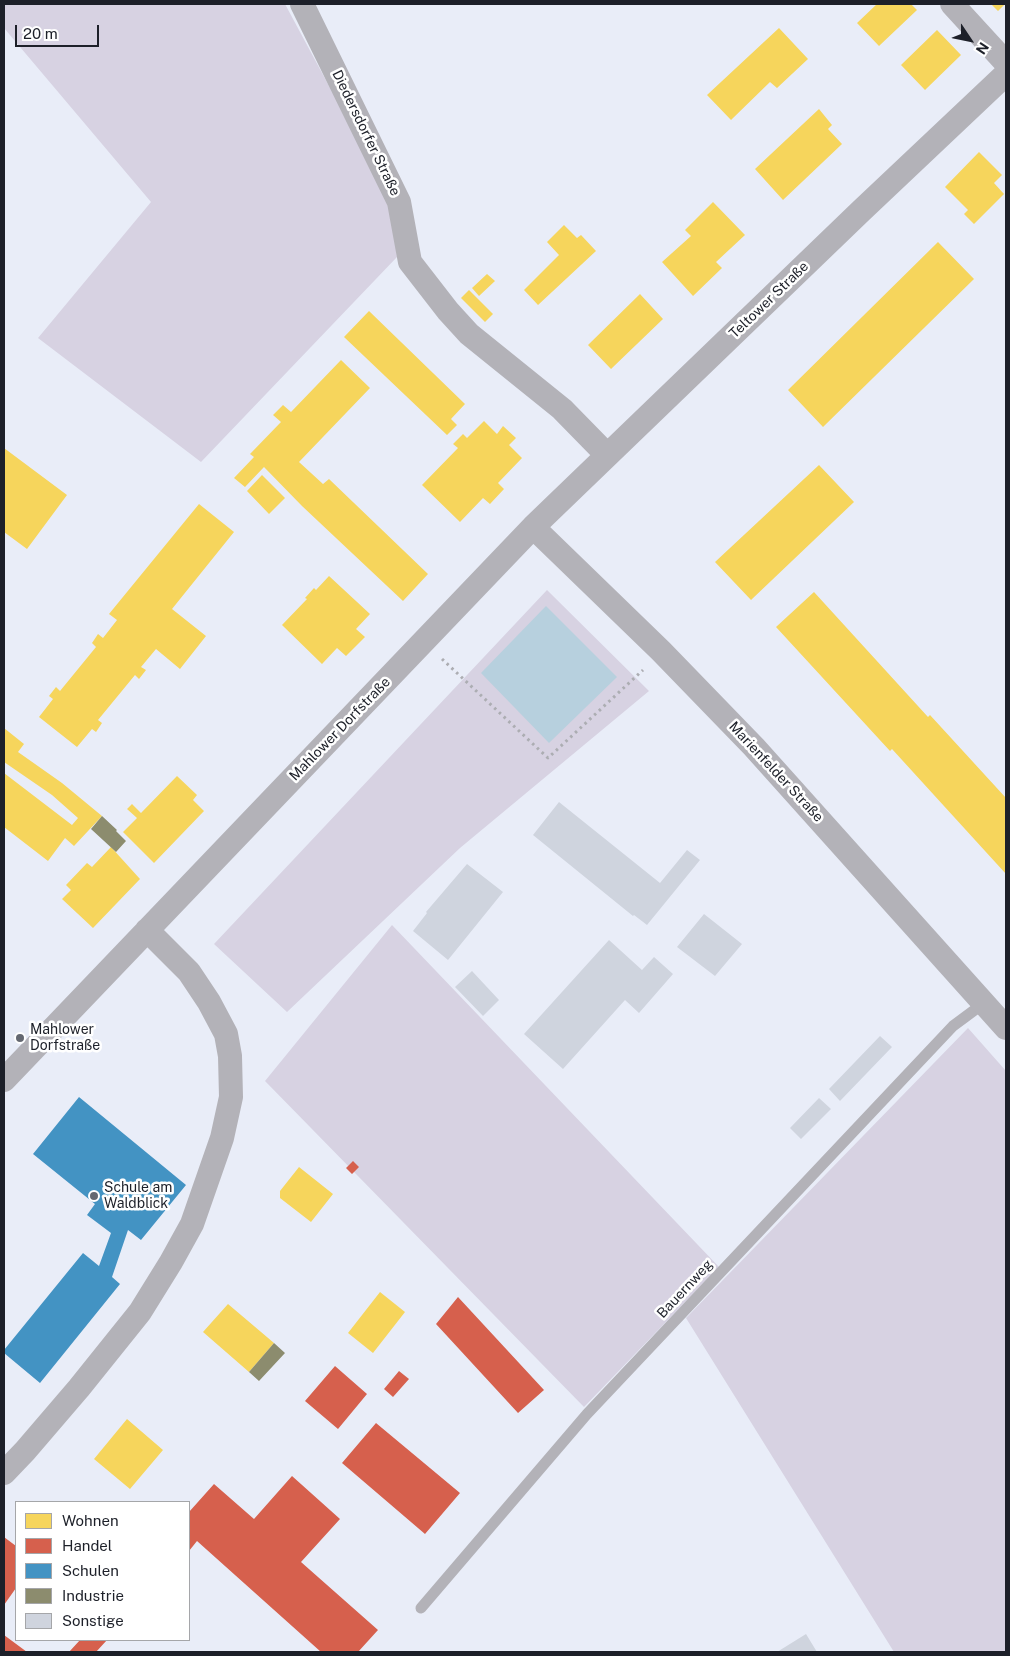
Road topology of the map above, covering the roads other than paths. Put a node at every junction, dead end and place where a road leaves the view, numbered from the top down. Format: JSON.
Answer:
{"nodes":[{"id":1,"x":302,"y":4,"type":"edge"},
{"id":2,"x":952,"y":4,"type":"edge"},
{"id":3,"x":1006,"y":62,"type":"edge"},
{"id":4,"x":1006,"y":74,"type":"edge"},
{"id":5,"x":607,"y":455,"type":"junction"},
{"id":6,"x":533,"y":527,"type":"junction"},
{"id":7,"x":147,"y":930,"type":"junction"},
{"id":8,"x":984,"y":1004,"type":"junction"},
{"id":9,"x":1006,"y":1028,"type":"edge"},
{"id":10,"x":4,"y":1080,"type":"edge"},
{"id":11,"x":4,"y":1473,"type":"edge"},
{"id":12,"x":421,"y":1608,"type":"dead end"}],
"edges":[{"from":1,"to":5,"type":"street","name":"Diedersdorfer Straße"},
{"from":2,"to":3,"type":"street"},
{"from":4,"to":5,"type":"street","name":"Teltower Straße"},
{"from":5,"to":6,"type":"street","name":"Teltower Straße"},
{"from":6,"to":7,"type":"street","name":"Mahlower Dorfstraße"},
{"from":6,"to":8,"type":"street","name":"Marienfelder Straße"},
{"from":7,"to":10,"type":"street","name":"Mahlower Dorfstraße"},
{"from":7,"to":11,"type":"street"},
{"from":8,"to":9,"type":"street","name":"Marienfelder Straße"},
{"from":8,"to":12,"type":"lane","name":"Bauernweg"}]}
